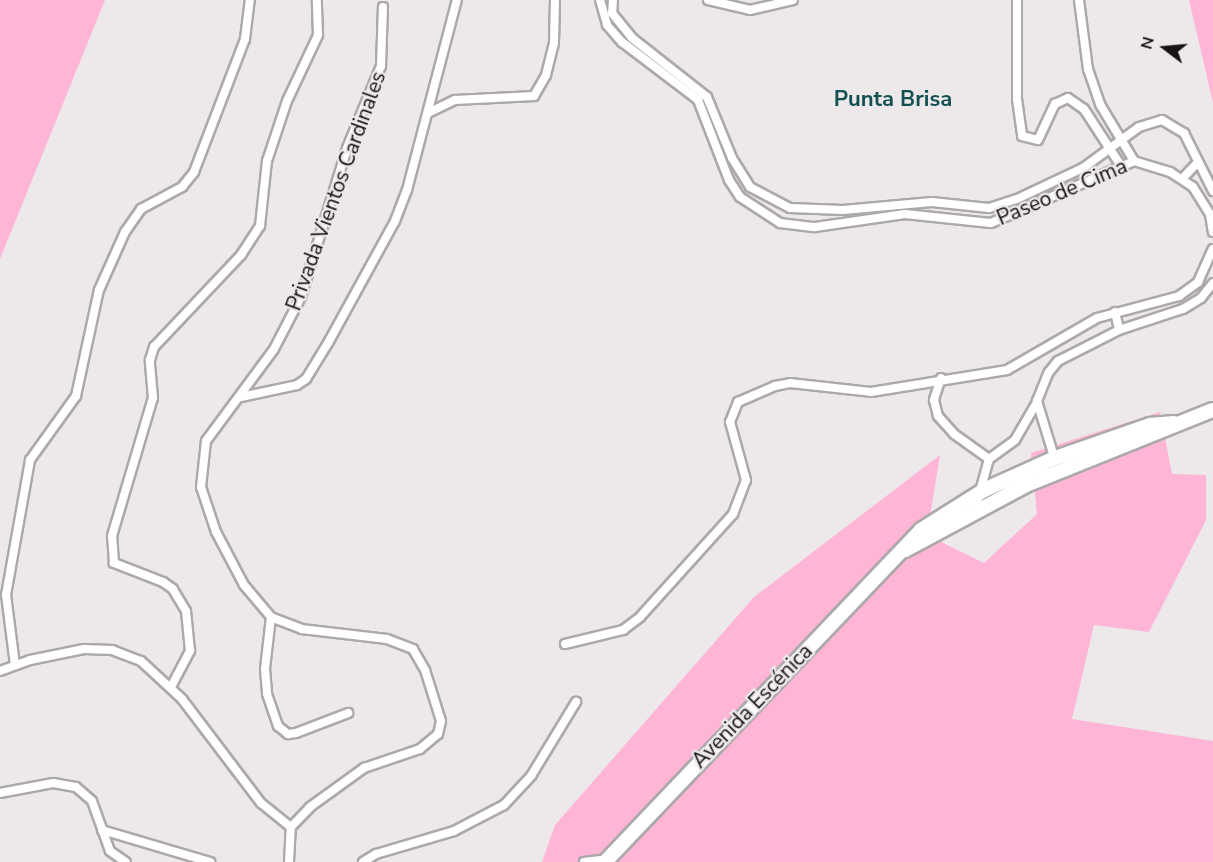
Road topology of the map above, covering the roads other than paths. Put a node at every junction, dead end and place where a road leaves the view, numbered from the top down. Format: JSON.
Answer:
{"nodes":[{"id":1,"x":250,"y":0,"type":"edge"},
{"id":2,"x":317,"y":0,"type":"edge"},
{"id":3,"x":457,"y":0,"type":"edge"},
{"id":4,"x":555,"y":0,"type":"edge"},
{"id":5,"x":600,"y":0,"type":"edge"},
{"id":6,"x":613,"y":0,"type":"edge"},
{"id":7,"x":708,"y":0,"type":"edge"},
{"id":8,"x":750,"y":0,"type":"edge"},
{"id":9,"x":793,"y":0,"type":"edge"},
{"id":10,"x":1017,"y":0,"type":"edge"},
{"id":11,"x":1079,"y":0,"type":"edge"},
{"id":12,"x":383,"y":7,"type":"dead end"},
{"id":13,"x":750,"y":10,"type":"junction"},
{"id":14,"x":428,"y":113,"type":"junction"},
{"id":15,"x":1122,"y":142,"type":"junction"},
{"id":16,"x":1111,"y":148,"type":"junction"},
{"id":17,"x":1134,"y":161,"type":"junction"},
{"id":18,"x":1198,"y":162,"type":"junction"},
{"id":19,"x":1122,"y":166,"type":"junction"},
{"id":20,"x":1183,"y":178,"type":"junction"},
{"id":21,"x":1213,"y":191,"type":"edge"},
{"id":22,"x":1213,"y":232,"type":"edge"},
{"id":23,"x":1213,"y":249,"type":"edge"},
{"id":24,"x":1213,"y":283,"type":"edge"},
{"id":25,"x":1115,"y":312,"type":"junction"},
{"id":26,"x":1119,"y":330,"type":"junction"},
{"id":27,"x":941,"y":378,"type":"junction"},
{"id":28,"x":241,"y":397,"type":"junction"},
{"id":29,"x":1037,"y":401,"type":"junction"},
{"id":30,"x":1213,"y":410,"type":"edge"},
{"id":31,"x":1174,"y":423,"type":"junction"},
{"id":32,"x":1055,"y":458,"type":"junction"},
{"id":33,"x":989,"y":459,"type":"junction"},
{"id":34,"x":1059,"y":472,"type":"junction"},
{"id":35,"x":984,"y":490,"type":"junction"},
{"id":36,"x":975,"y":510,"type":"junction"},
{"id":37,"x":901,"y":552,"type":"junction"},
{"id":38,"x":271,"y":617,"type":"junction"},
{"id":39,"x":565,"y":644,"type":"dead end"},
{"id":40,"x":15,"y":665,"type":"junction"},
{"id":41,"x":0,"y":672,"type":"edge"},
{"id":42,"x":171,"y":687,"type":"junction"},
{"id":43,"x":576,"y":702,"type":"dead end"},
{"id":44,"x":348,"y":713,"type":"dead end"},
{"id":45,"x":0,"y":793,"type":"edge"},
{"id":46,"x":291,"y":827,"type":"junction"},
{"id":47,"x":102,"y":830,"type":"junction"},
{"id":48,"x":606,"y":860,"type":"edge"},
{"id":49,"x":126,"y":862,"type":"edge"},
{"id":50,"x":210,"y":862,"type":"edge"},
{"id":51,"x":290,"y":862,"type":"edge"},
{"id":52,"x":363,"y":862,"type":"edge"},
{"id":53,"x":584,"y":862,"type":"edge"}],
"edges":[{"from":1,"to":40,"type":"street"},
{"from":2,"to":42,"type":"street"},
{"from":3,"to":14,"type":"street"},
{"from":4,"to":14,"type":"street"},
{"from":5,"to":19,"type":"street","name":"Paseo de Cima"},
{"from":6,"to":16,"type":"street"},
{"from":7,"to":13,"type":"street"},
{"from":8,"to":13,"type":"street"},
{"from":9,"to":13,"type":"street"},
{"from":10,"to":16,"type":"street"},
{"from":11,"to":15,"type":"street"},
{"from":12,"to":28,"type":"street","name":"Privada Vientos Cardinales"},
{"from":14,"to":28,"type":"street"},
{"from":15,"to":16,"type":"street"},
{"from":15,"to":17,"type":"street"},
{"from":15,"to":18,"type":"street"},
{"from":16,"to":19,"type":"street"},
{"from":17,"to":19,"type":"street","name":"Paseo de Cima"},
{"from":17,"to":20,"type":"street","name":"Paseo de Cima"},
{"from":18,"to":20,"type":"street"},
{"from":18,"to":21,"type":"street"},
{"from":20,"to":22,"type":"street","name":"Paseo de Cima"},
{"from":23,"to":25,"type":"street"},
{"from":24,"to":26,"type":"street"},
{"from":25,"to":26,"type":"street"},
{"from":25,"to":27,"type":"street"},
{"from":26,"to":29,"type":"street"},
{"from":27,"to":33,"type":"street"},
{"from":27,"to":39,"type":"street"},
{"from":28,"to":38,"type":"street","name":"Privada Vientos Cardinales"},
{"from":29,"to":32,"type":"street"},
{"from":29,"to":33,"type":"street"},
{"from":30,"to":31,"type":"main road","name":"Avenida Escénica"},
{"from":31,"to":32,"type":"main road","name":"Avenida Escénica"},
{"from":31,"to":34,"type":"main road","name":"Avenida Escénica"},
{"from":32,"to":34,"type":"street"},
{"from":32,"to":35,"type":"main road","name":"Avenida Escénica"},
{"from":33,"to":35,"type":"street"},
{"from":34,"to":36,"type":"main road","name":"Avenida Escénica"},
{"from":35,"to":36,"type":"street"},
{"from":35,"to":37,"type":"main road","name":"Avenida Escénica"},
{"from":36,"to":37,"type":"main road","name":"Avenida Escénica"},
{"from":37,"to":48,"type":"main road","name":"Avenida Escénica"},
{"from":38,"to":44,"type":"street"},
{"from":38,"to":46,"type":"street"},
{"from":40,"to":41,"type":"street"},
{"from":40,"to":42,"type":"street"},
{"from":42,"to":46,"type":"street"},
{"from":43,"to":52,"type":"street"},
{"from":45,"to":47,"type":"street"},
{"from":46,"to":51,"type":"street"},
{"from":47,"to":49,"type":"street"},
{"from":47,"to":50,"type":"street"},
{"from":48,"to":53,"type":"street"}]}
